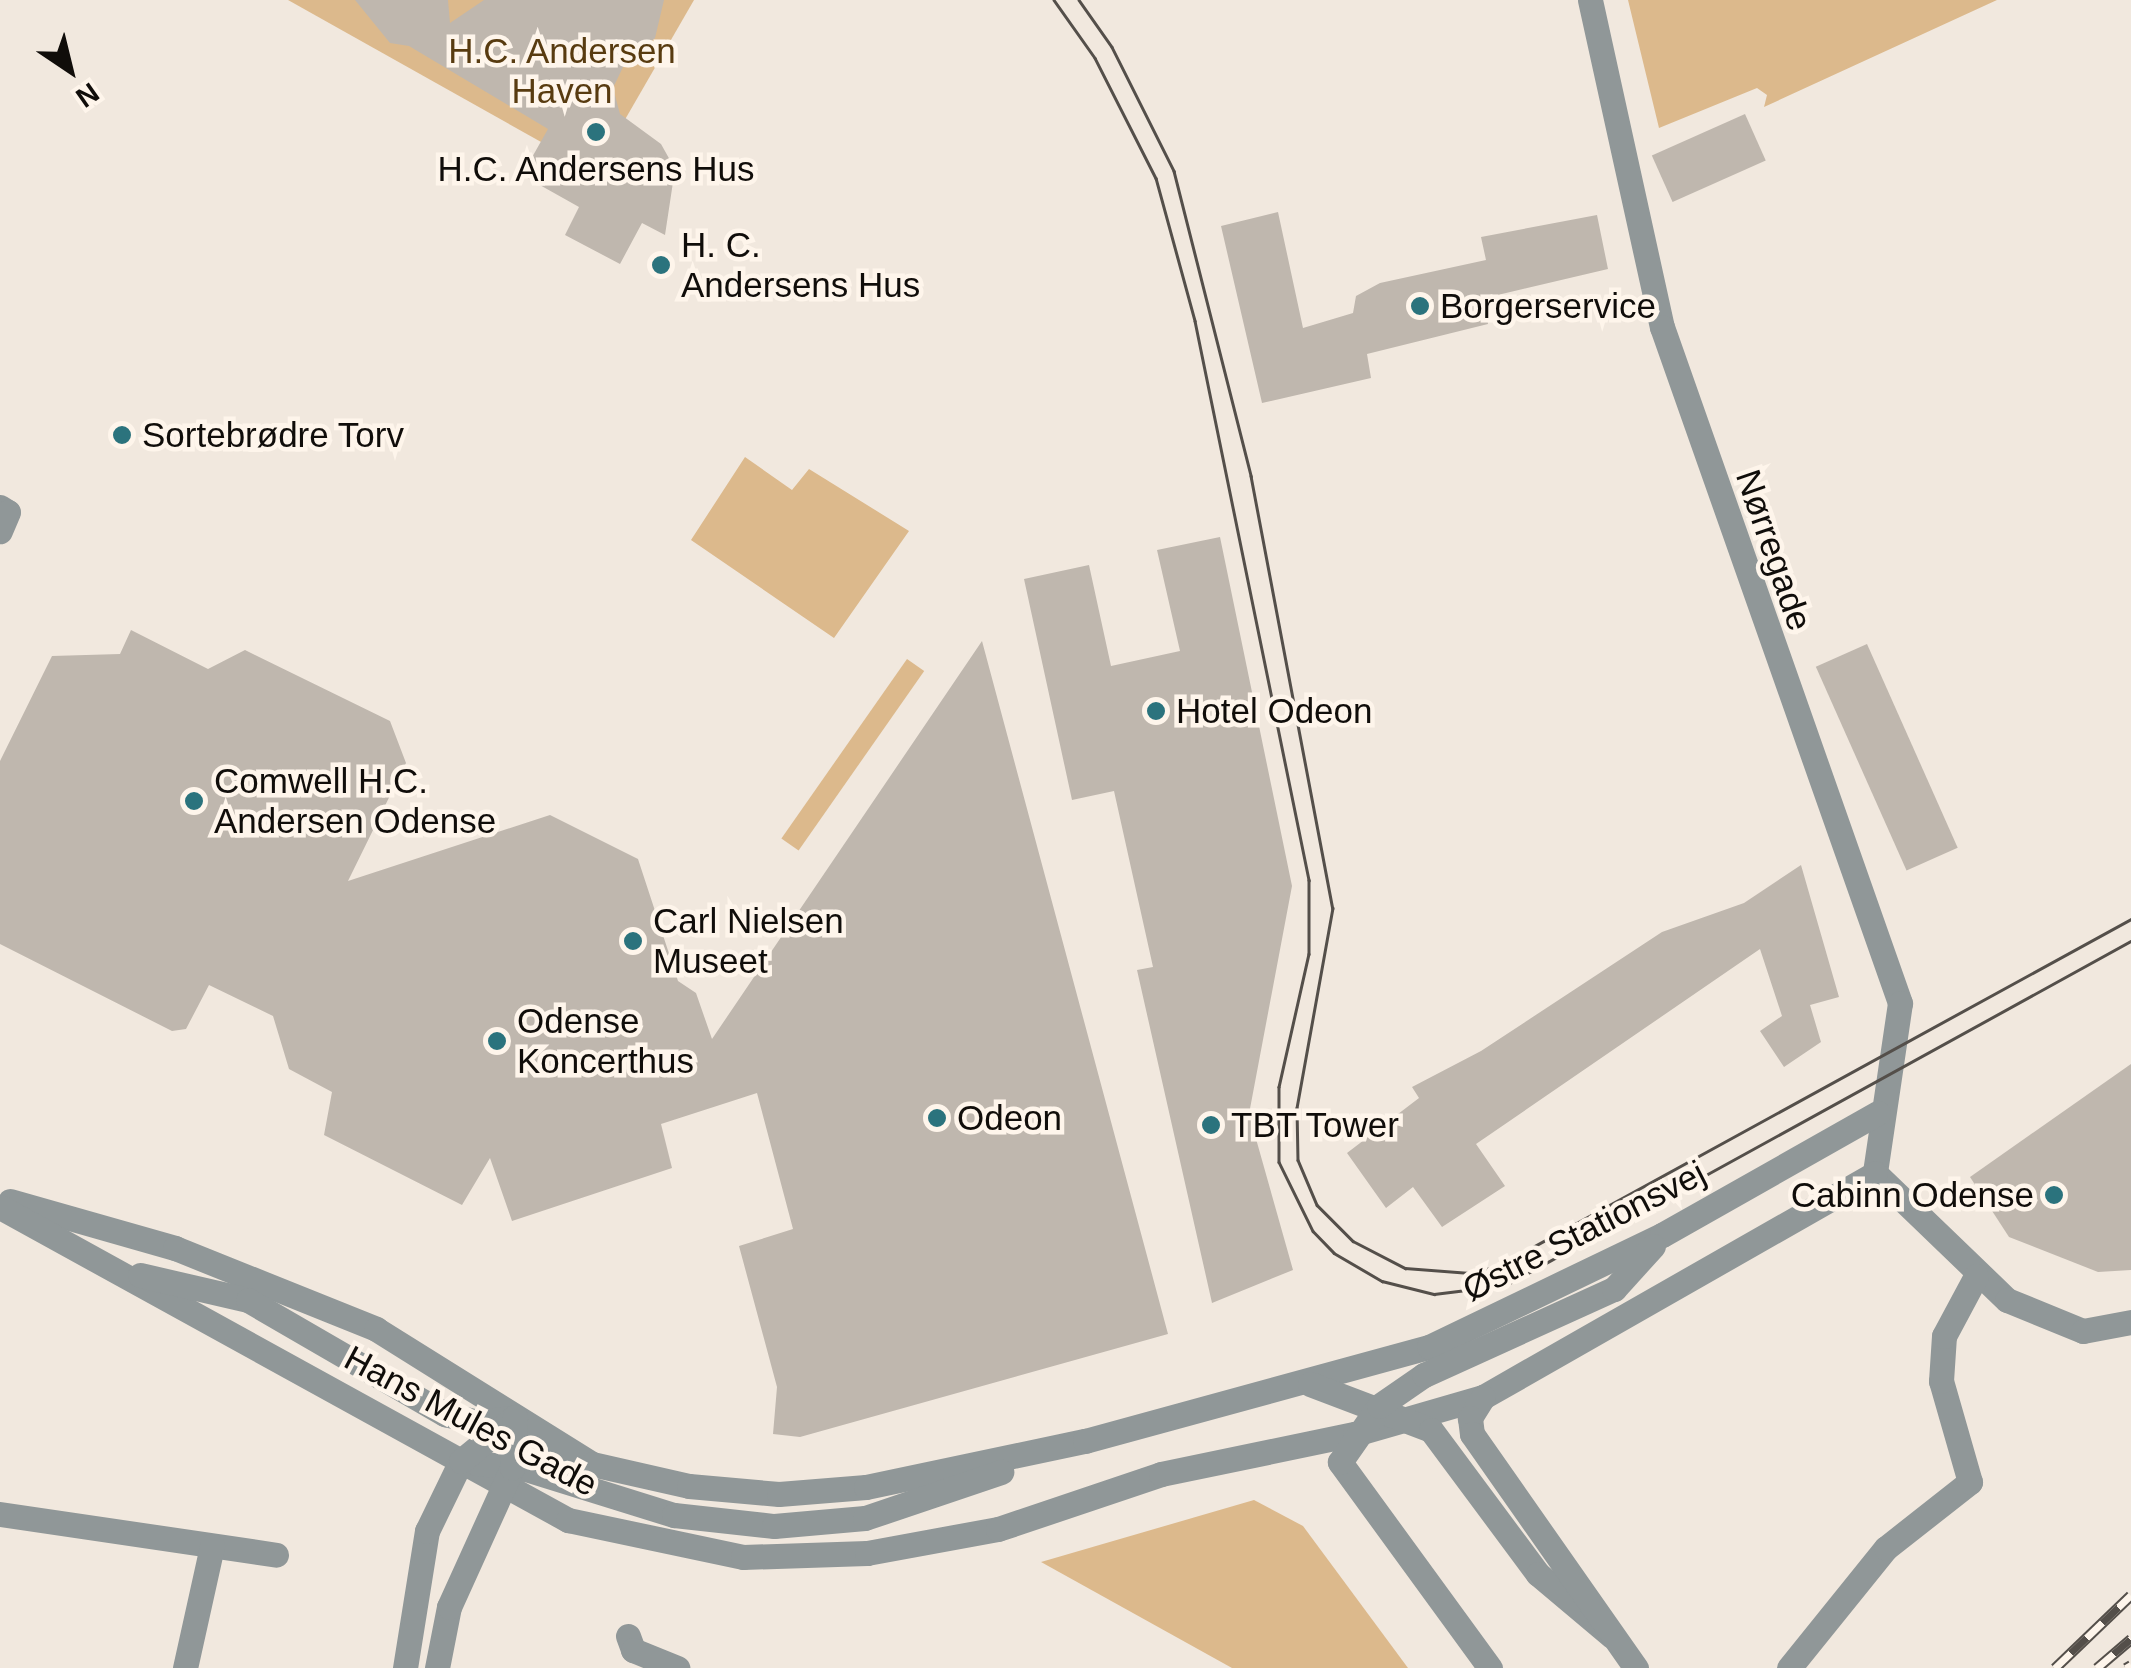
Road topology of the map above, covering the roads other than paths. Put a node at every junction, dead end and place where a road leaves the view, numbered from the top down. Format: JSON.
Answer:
{"nodes":[{"id":1,"x":1590,"y":0,"type":"edge"},
{"id":2,"x":1878,"y":1113,"type":"junction"},
{"id":3,"x":1875,"y":1172,"type":"junction"},
{"id":4,"x":0,"y":1199,"type":"edge"},
{"id":5,"x":0,"y":1206,"type":"edge"},
{"id":6,"x":1662,"y":1235,"type":"junction"},
{"id":7,"x":101,"y":1266,"type":"junction"},
{"id":8,"x":1976,"y":1276,"type":"junction"},
{"id":9,"x":2131,"y":1322,"type":"edge"},
{"id":10,"x":1310,"y":1384,"type":"junction"},
{"id":11,"x":1484,"y":1397,"type":"junction"},
{"id":12,"x":1379,"y":1406,"type":"junction"},
{"id":13,"x":515,"y":1417,"type":"junction"},
{"id":14,"x":1412,"y":1419,"type":"junction"},
{"id":15,"x":1355,"y":1434,"type":"junction"},
{"id":16,"x":1085,"y":1442,"type":"junction"},
{"id":17,"x":461,"y":1461,"type":"junction"},
{"id":18,"x":509,"y":1477,"type":"junction"},
{"id":19,"x":0,"y":1514,"type":"edge"},
{"id":20,"x":212,"y":1546,"type":"junction"},
{"id":21,"x":276,"y":1554,"type":"dead end"},
{"id":22,"x":628,"y":1636,"type":"dead end"},
{"id":23,"x":1612,"y":1636,"type":"junction"},
{"id":24,"x":185,"y":1668,"type":"edge"},
{"id":25,"x":405,"y":1668,"type":"edge"},
{"id":26,"x":437,"y":1668,"type":"edge"},
{"id":27,"x":678,"y":1668,"type":"edge"},
{"id":28,"x":1490,"y":1668,"type":"edge"},
{"id":29,"x":1636,"y":1668,"type":"edge"},
{"id":30,"x":1789,"y":1668,"type":"edge"}],
"edges":[{"from":1,"to":2,"type":"street","name":"Nørregade"},
{"from":2,"to":3,"type":"street","name":"Nørregade"},
{"from":2,"to":6,"type":"street","name":"Østre Stationsvej"},
{"from":3,"to":8,"type":"street"},
{"from":3,"to":11,"type":"street"},
{"from":4,"to":13,"type":"street","name":"Hans Mules Gade"},
{"from":5,"to":7,"type":"street","name":"Hans Mules Gade"},
{"from":6,"to":10,"type":"street","name":"Østre Stationsvej"},
{"from":6,"to":12,"type":"street"},
{"from":7,"to":13,"type":"street"},
{"from":7,"to":17,"type":"street","name":"Hans Mules Gade"},
{"from":8,"to":9,"type":"street"},
{"from":8,"to":30,"type":"street"},
{"from":10,"to":12,"type":"street"},
{"from":10,"to":16,"type":"street","name":"Hans Mules Gade"},
{"from":11,"to":14,"type":"street"},
{"from":11,"to":23,"type":"street"},
{"from":12,"to":14,"type":"street"},
{"from":12,"to":15,"type":"street"},
{"from":13,"to":16,"type":"street","name":"Hans Mules Gade"},
{"from":13,"to":17,"type":"street"},
{"from":13,"to":18,"type":"street"},
{"from":14,"to":15,"type":"street"},
{"from":14,"to":23,"type":"street"},
{"from":15,"to":18,"type":"street","name":"Hans Mules Gade"},
{"from":15,"to":28,"type":"street"},
{"from":16,"to":18,"type":"street"},
{"from":17,"to":18,"type":"street","name":"Hans Mules Gade"},
{"from":17,"to":25,"type":"street"},
{"from":18,"to":26,"type":"street"},
{"from":19,"to":20,"type":"street"},
{"from":20,"to":21,"type":"street"},
{"from":20,"to":24,"type":"street"},
{"from":22,"to":27,"type":"street"},
{"from":23,"to":29,"type":"street"}]}
